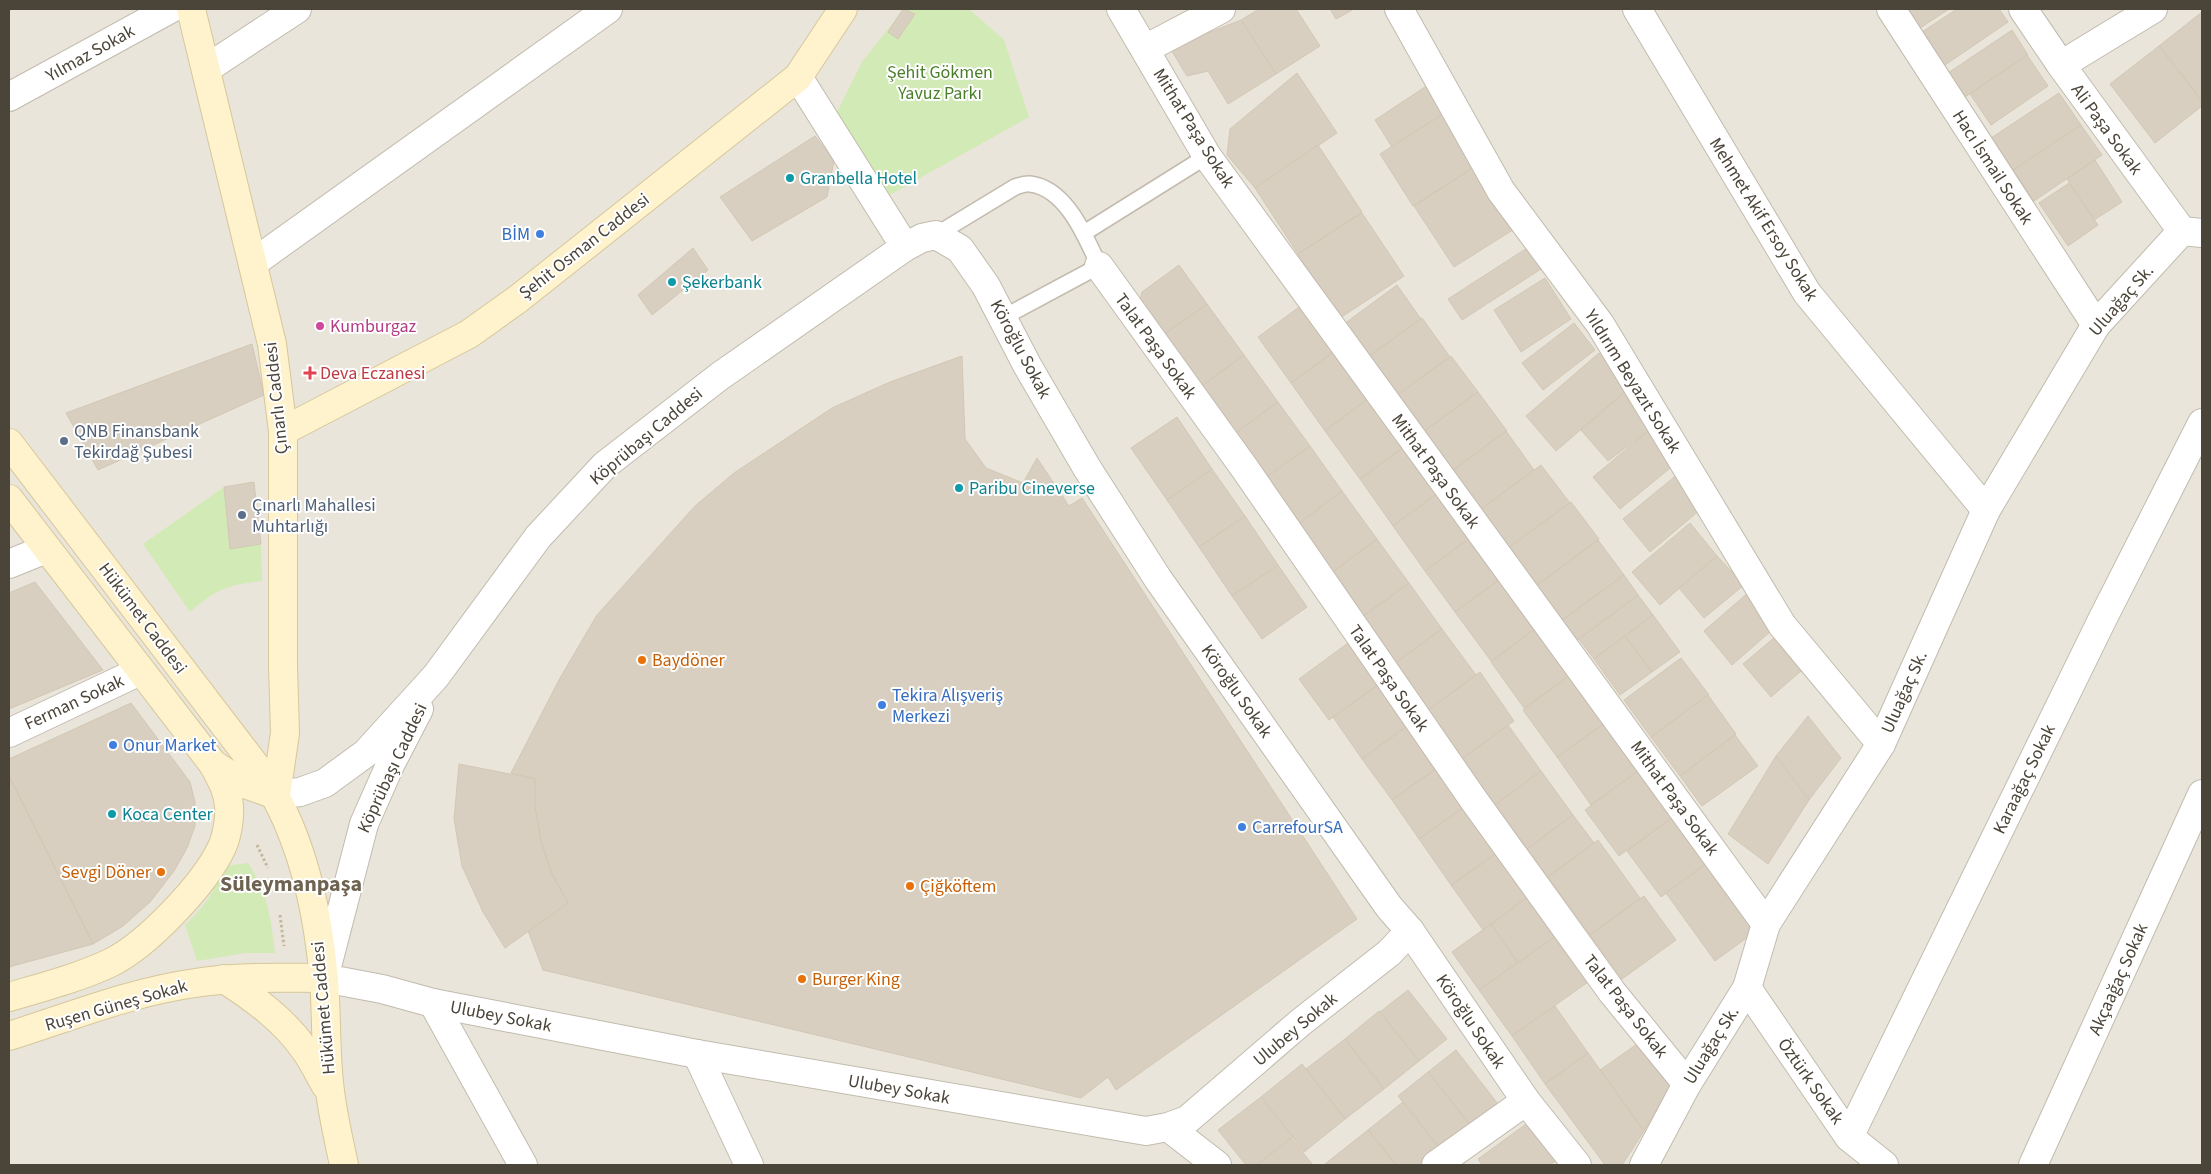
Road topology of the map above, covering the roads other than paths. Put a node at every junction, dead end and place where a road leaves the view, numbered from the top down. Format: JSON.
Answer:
{"nodes":[{"id":1,"x":170,"y":9,"type":"edge"},
{"id":2,"x":191,"y":9,"type":"edge"},
{"id":3,"x":297,"y":9,"type":"edge"},
{"id":4,"x":608,"y":9,"type":"edge"},
{"id":5,"x":842,"y":9,"type":"edge"},
{"id":6,"x":1120,"y":9,"type":"edge"},
{"id":7,"x":1221,"y":9,"type":"edge"},
{"id":8,"x":1399,"y":9,"type":"edge"},
{"id":9,"x":1637,"y":9,"type":"edge"},
{"id":10,"x":1891,"y":9,"type":"edge"},
{"id":11,"x":2023,"y":9,"type":"edge"},
{"id":12,"x":2153,"y":9,"type":"edge"},
{"id":13,"x":1145,"y":49,"type":"junction"},
{"id":14,"x":2061,"y":65,"type":"junction"},
{"id":15,"x":206,"y":69,"type":"junction"},
{"id":16,"x":798,"y":77,"type":"junction"},
{"id":17,"x":9,"y":97,"type":"edge"},
{"id":18,"x":1207,"y":156,"type":"junction"},
{"id":19,"x":2192,"y":232,"type":"edge"},
{"id":20,"x":1084,"y":233,"type":"junction"},
{"id":21,"x":936,"y":235,"type":"junction"},
{"id":22,"x":905,"y":247,"type":"junction"},
{"id":23,"x":253,"y":263,"type":"junction"},
{"id":24,"x":1099,"y":266,"type":"junction"},
{"id":25,"x":1004,"y":317,"type":"junction"},
{"id":26,"x":2096,"y":325,"type":"junction"},
{"id":27,"x":2202,"y":422,"type":"edge"},
{"id":28,"x":282,"y":431,"type":"junction"},
{"id":29,"x":9,"y":443,"type":"edge"},
{"id":30,"x":9,"y":499,"type":"edge"},
{"id":31,"x":1986,"y":510,"type":"junction"},
{"id":32,"x":46,"y":549,"type":"junction"},
{"id":33,"x":9,"y":564,"type":"edge"},
{"id":34,"x":140,"y":671,"type":"junction"},
{"id":35,"x":436,"y":676,"type":"junction"},
{"id":36,"x":9,"y":733,"type":"edge"},
{"id":37,"x":1881,"y":744,"type":"junction"},
{"id":38,"x":213,"y":764,"type":"junction"},
{"id":39,"x":2202,"y":794,"type":"edge"},
{"id":40,"x":276,"y":795,"type":"junction"},
{"id":41,"x":1766,"y":924,"type":"junction"},
{"id":42,"x":1410,"y":931,"type":"junction"},
{"id":43,"x":324,"y":978,"type":"junction"},
{"id":44,"x":224,"y":979,"type":"junction"},
{"id":45,"x":1747,"y":988,"type":"junction"},
{"id":46,"x":9,"y":997,"type":"edge"},
{"id":47,"x":432,"y":1003,"type":"junction"},
{"id":48,"x":9,"y":1036,"type":"edge"},
{"id":49,"x":697,"y":1054,"type":"junction"},
{"id":50,"x":1687,"y":1084,"type":"junction"},
{"id":51,"x":330,"y":1092,"type":"junction"},
{"id":52,"x":1526,"y":1101,"type":"junction"},
{"id":53,"x":1168,"y":1127,"type":"junction"},
{"id":54,"x":1849,"y":1137,"type":"junction"},
{"id":55,"x":344,"y":1165,"type":"edge"},
{"id":56,"x":523,"y":1165,"type":"edge"},
{"id":57,"x":749,"y":1165,"type":"edge"},
{"id":58,"x":1217,"y":1165,"type":"edge"},
{"id":59,"x":1436,"y":1165,"type":"edge"},
{"id":60,"x":1577,"y":1165,"type":"edge"},
{"id":61,"x":1644,"y":1165,"type":"edge"},
{"id":62,"x":1884,"y":1165,"type":"edge"},
{"id":63,"x":2033,"y":1165,"type":"edge"}],
"edges":[{"from":1,"to":17,"type":"street","name":"Yılmaz Sokak"},
{"from":2,"to":15,"type":"street","name":"Çınarlı Caddesi"},
{"from":3,"to":15,"type":"street"},
{"from":4,"to":23,"type":"street"},
{"from":5,"to":16,"type":"street","name":"Şehit Osman Caddesi"},
{"from":6,"to":13,"type":"street","name":"Mithat Paşa Sokak"},
{"from":7,"to":13,"type":"street"},
{"from":8,"to":37,"type":"street","name":"Yıldırım Beyazıt Sokak"},
{"from":9,"to":31,"type":"street","name":"Mehmet Akif Ersoy Sokak"},
{"from":10,"to":26,"type":"street","name":"Hacı İsmail Sokak"},
{"from":11,"to":14,"type":"street","name":"Ali Paşa Sokak"},
{"from":12,"to":14,"type":"street"},
{"from":13,"to":18,"type":"street","name":"Mithat Paşa Sokak"},
{"from":14,"to":19,"type":"street","name":"Ali Paşa Sokak"},
{"from":15,"to":23,"type":"street","name":"Çınarlı Caddesi"},
{"from":16,"to":22,"type":"street"},
{"from":16,"to":28,"type":"street","name":"Şehit Osman Caddesi"},
{"from":18,"to":20,"type":"lane"},
{"from":18,"to":41,"type":"street","name":"Mithat Paşa Sokak"},
{"from":19,"to":26,"type":"street","name":"Uluağaç Sk."},
{"from":20,"to":21,"type":"lane"},
{"from":20,"to":24,"type":"lane"},
{"from":21,"to":22,"type":"street"},
{"from":21,"to":25,"type":"street","name":"Köroğlu Sokak"},
{"from":22,"to":35,"type":"street","name":"Köprübaşı Caddesi"},
{"from":23,"to":28,"type":"street","name":"Çınarlı Caddesi"},
{"from":24,"to":25,"type":"lane"},
{"from":24,"to":50,"type":"street","name":"Talat Paşa Sokak"},
{"from":25,"to":42,"type":"street","name":"Köroğlu Sokak"},
{"from":26,"to":31,"type":"street","name":"Uluağaç Sk."},
{"from":27,"to":54,"type":"street","name":"Karaağaç Sokak"},
{"from":28,"to":40,"type":"street","name":"Çınarlı Caddesi"},
{"from":29,"to":40,"type":"street","name":"Hükümet Caddesi"},
{"from":30,"to":32,"type":"street","name":"Hükümet Caddesi"},
{"from":31,"to":37,"type":"street","name":"Uluağaç Sk."},
{"from":32,"to":33,"type":"street"},
{"from":32,"to":34,"type":"street","name":"Hükümet Caddesi"},
{"from":34,"to":36,"type":"street","name":"Ferman Sokak"},
{"from":34,"to":38,"type":"street","name":"Hükümet Caddesi"},
{"from":35,"to":40,"type":"street","name":"Köprübaşı Caddesi"},
{"from":35,"to":43,"type":"street","name":"Köprübaşı Caddesi"},
{"from":37,"to":41,"type":"street","name":"Uluağaç Sk."},
{"from":38,"to":40,"type":"street","name":"Hükümet Caddesi"},
{"from":38,"to":46,"type":"street"},
{"from":39,"to":63,"type":"street","name":"Akçaağaç Sokak"},
{"from":40,"to":43,"type":"street","name":"Hükümet Caddesi"},
{"from":41,"to":45,"type":"street","name":"Uluağaç Sk."},
{"from":42,"to":52,"type":"street","name":"Köroğlu Sokak"},
{"from":42,"to":53,"type":"street","name":"Ulubey Sokak"},
{"from":43,"to":44,"type":"street","name":"Ruşen Güneş Sokak"},
{"from":43,"to":47,"type":"street","name":"Ulubey Sokak"},
{"from":43,"to":51,"type":"street","name":"Hükümet Caddesi"},
{"from":44,"to":48,"type":"street","name":"Ruşen Güneş Sokak"},
{"from":44,"to":51,"type":"street"},
{"from":45,"to":50,"type":"street","name":"Uluağaç Sk."},
{"from":45,"to":54,"type":"street","name":"Öztürk Sokak"},
{"from":47,"to":49,"type":"street","name":"Ulubey Sokak"},
{"from":47,"to":56,"type":"street"},
{"from":49,"to":53,"type":"street","name":"Ulubey Sokak"},
{"from":49,"to":57,"type":"street"},
{"from":50,"to":61,"type":"street","name":"Uluağaç Sk."},
{"from":51,"to":55,"type":"street","name":"Hükümet Caddesi"},
{"from":52,"to":59,"type":"street"},
{"from":52,"to":60,"type":"street","name":"Köroğlu Sokak"},
{"from":53,"to":58,"type":"street"},
{"from":54,"to":62,"type":"street","name":"Öztürk Sokak"}]}
